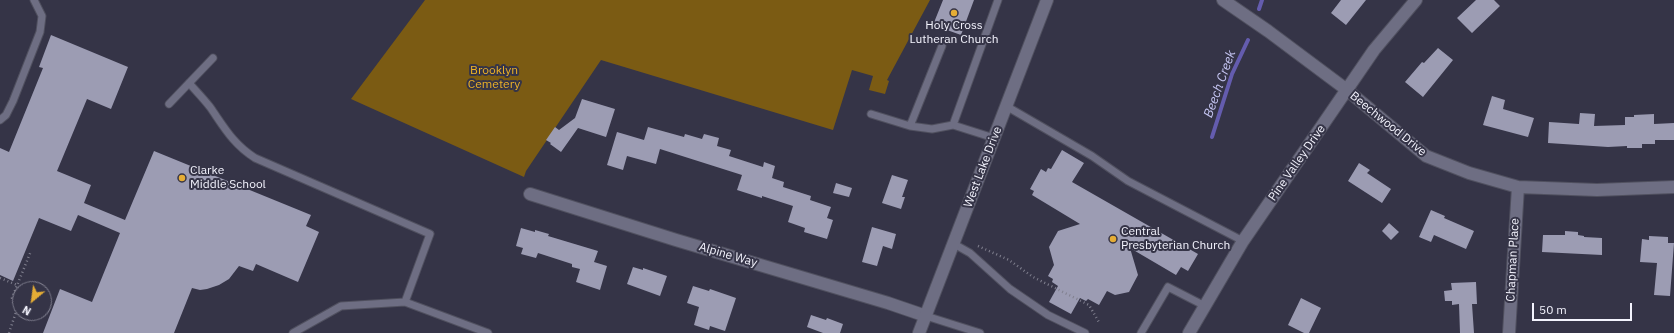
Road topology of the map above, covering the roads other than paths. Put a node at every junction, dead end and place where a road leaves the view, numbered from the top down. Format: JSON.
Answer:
{"nodes":[{"id":1,"x":34,"y":0,"type":"edge"},
{"id":2,"x":998,"y":0,"type":"edge"},
{"id":3,"x":1047,"y":0,"type":"edge"},
{"id":4,"x":1223,"y":0,"type":"edge"},
{"id":5,"x":1416,"y":0,"type":"edge"},
{"id":6,"x":942,"y":46,"type":"dead end"},
{"id":7,"x":213,"y":58,"type":"dead end"},
{"id":8,"x":189,"y":83,"type":"junction"},
{"id":9,"x":1347,"y":90,"type":"junction"},
{"id":10,"x":169,"y":104,"type":"dead end"},
{"id":11,"x":1006,"y":106,"type":"junction"},
{"id":12,"x":871,"y":114,"type":"dead end"},
{"id":13,"x":0,"y":120,"type":"edge"},
{"id":14,"x":953,"y":124,"type":"junction"},
{"id":15,"x":910,"y":126,"type":"junction"},
{"id":16,"x":994,"y":138,"type":"junction"},
{"id":17,"x":1518,"y":187,"type":"junction"},
{"id":18,"x":1674,"y":187,"type":"edge"},
{"id":19,"x":530,"y":194,"type":"dead end"},
{"id":20,"x":1243,"y":241,"type":"junction"},
{"id":21,"x":954,"y":244,"type":"junction"},
{"id":22,"x":405,"y":302,"type":"junction"},
{"id":23,"x":1205,"y":306,"type":"junction"},
{"id":24,"x":926,"y":316,"type":"junction"},
{"id":25,"x":293,"y":333,"type":"edge"},
{"id":26,"x":488,"y":333,"type":"edge"},
{"id":27,"x":919,"y":333,"type":"edge"},
{"id":28,"x":980,"y":333,"type":"edge"},
{"id":29,"x":1085,"y":333,"type":"edge"},
{"id":30,"x":1141,"y":333,"type":"edge"},
{"id":31,"x":1189,"y":333,"type":"edge"},
{"id":32,"x":1509,"y":333,"type":"edge"}],
"edges":[{"from":1,"to":13,"type":"lane"},
{"from":2,"to":14,"type":"lane"},
{"from":3,"to":11,"type":"street","name":"West Lake Drive"},
{"from":4,"to":9,"type":"street","name":"Beechwood Drive"},
{"from":5,"to":9,"type":"street","name":"Pine Valley Drive"},
{"from":6,"to":15,"type":"lane"},
{"from":7,"to":8,"type":"lane"},
{"from":8,"to":10,"type":"lane"},
{"from":8,"to":22,"type":"lane"},
{"from":9,"to":17,"type":"street","name":"Beechwood Drive"},
{"from":9,"to":20,"type":"street","name":"Pine Valley Drive"},
{"from":11,"to":16,"type":"street","name":"West Lake Drive"},
{"from":11,"to":20,"type":"lane"},
{"from":12,"to":15,"type":"lane"},
{"from":14,"to":15,"type":"lane"},
{"from":14,"to":16,"type":"lane"},
{"from":16,"to":21,"type":"street","name":"West Lake Drive"},
{"from":17,"to":18,"type":"street","name":"Beechwood Drive"},
{"from":17,"to":32,"type":"street","name":"Chapman Place"},
{"from":19,"to":24,"type":"street","name":"Alpine Way"},
{"from":20,"to":23,"type":"street","name":"Pine Valley Drive"},
{"from":21,"to":24,"type":"street","name":"West Lake Drive"},
{"from":21,"to":29,"type":"lane"},
{"from":22,"to":25,"type":"lane"},
{"from":22,"to":26,"type":"lane"},
{"from":23,"to":30,"type":"lane"},
{"from":23,"to":31,"type":"street","name":"Pine Valley Drive"},
{"from":24,"to":27,"type":"street","name":"West Lake Drive"},
{"from":24,"to":28,"type":"lane"}]}
